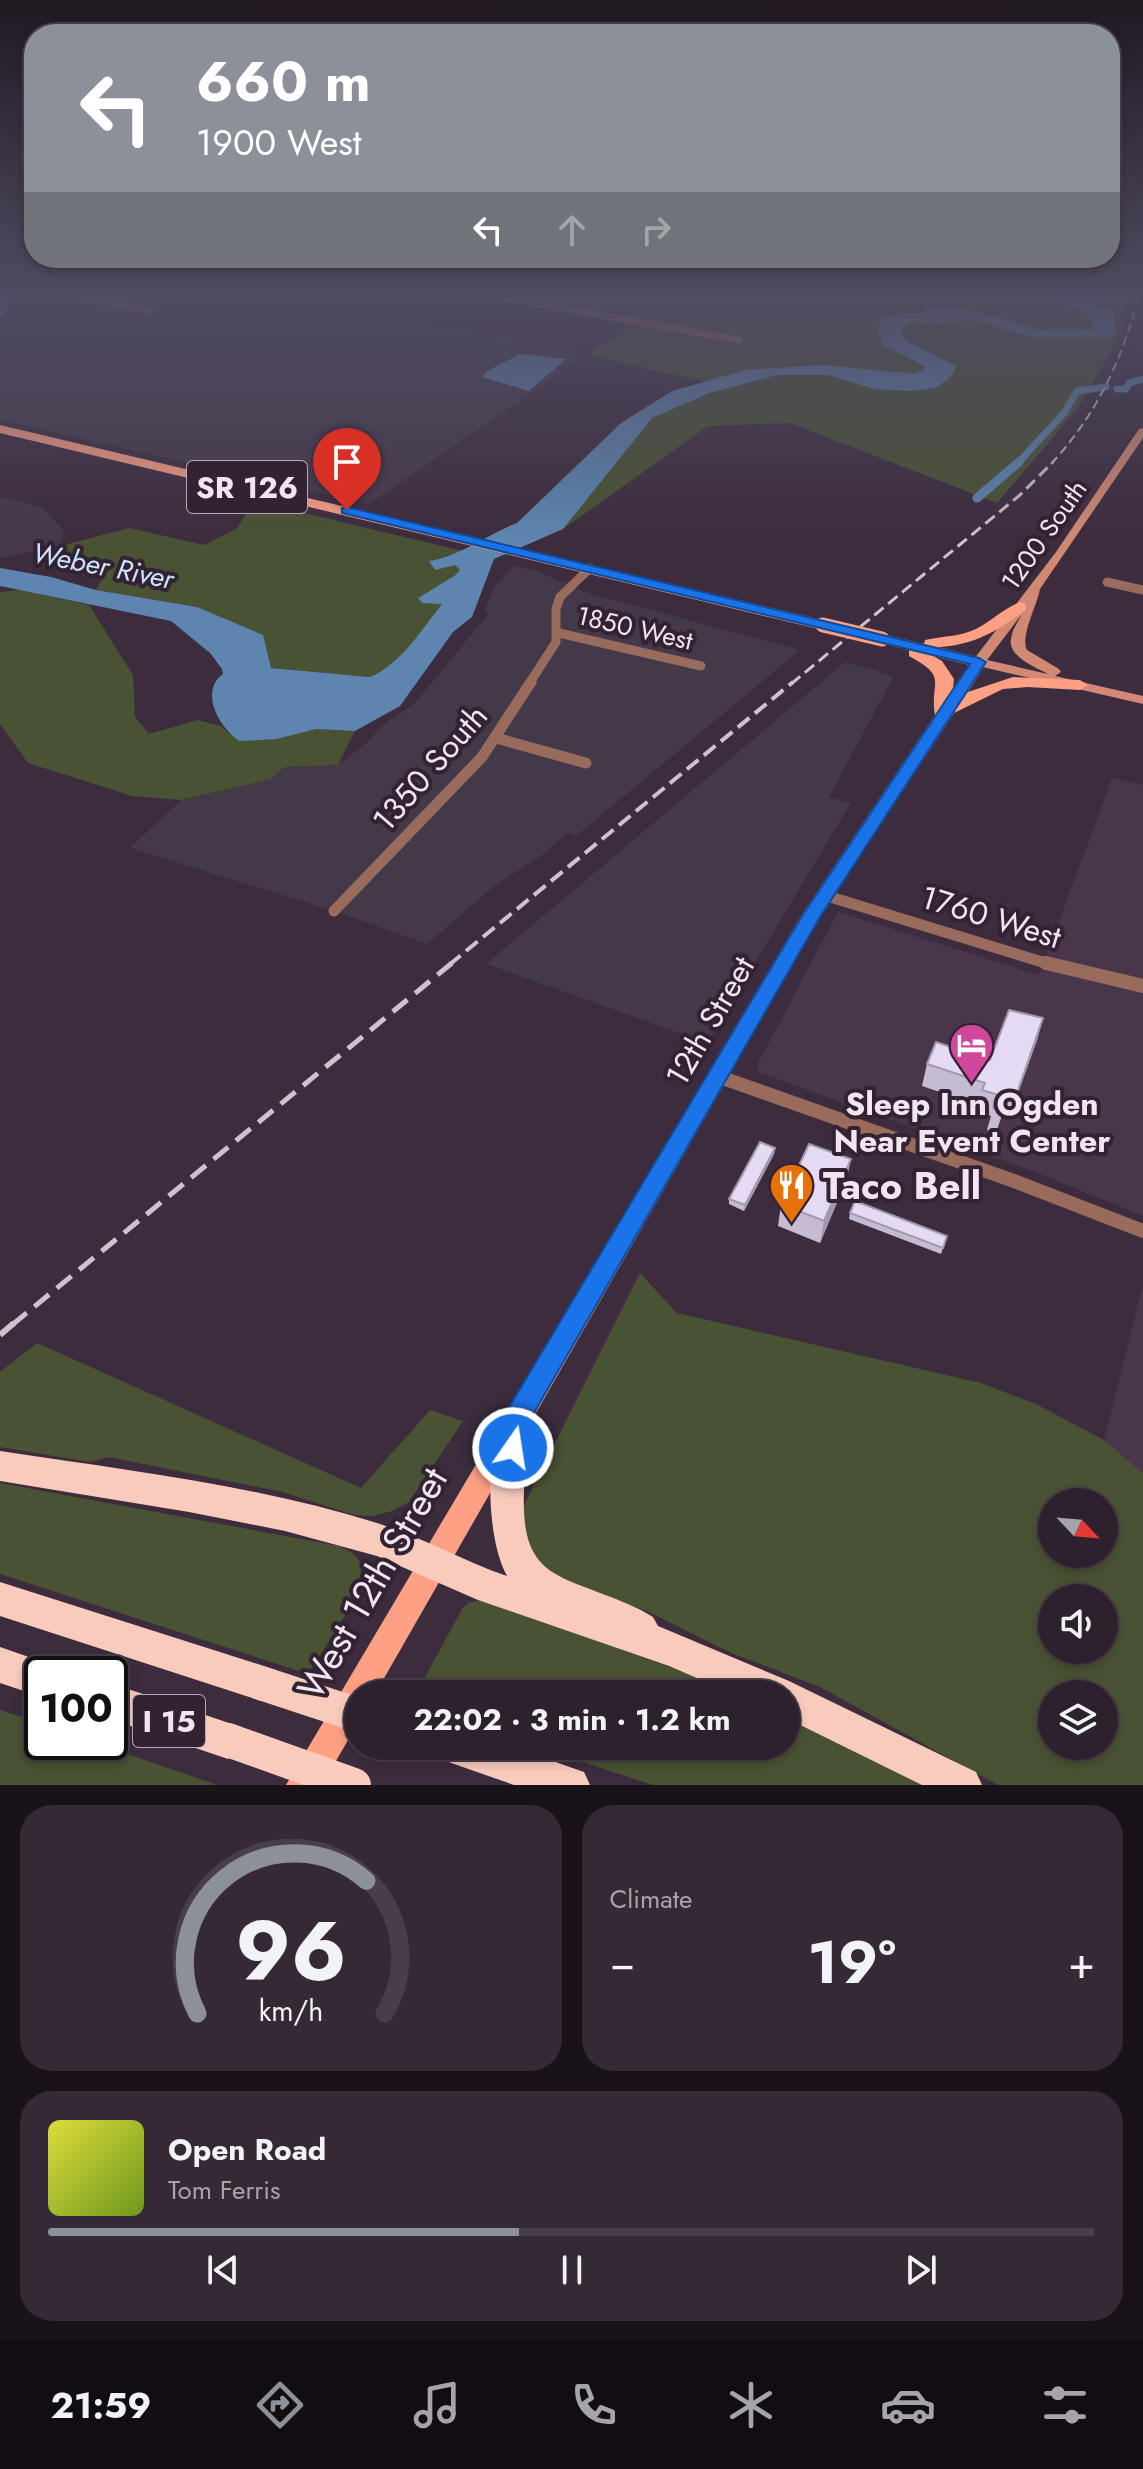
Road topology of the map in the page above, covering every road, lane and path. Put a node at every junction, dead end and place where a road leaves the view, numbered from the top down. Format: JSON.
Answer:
{"nodes":[{"id":1,"x":0,"y":429,"type":"edge"},
{"id":2,"x":1143,"y":431,"type":"edge"},
{"id":3,"x":590,"y":568,"type":"junction"},
{"id":4,"x":1107,"y":582,"type":"dead end"},
{"id":5,"x":1034,"y":588,"type":"junction"},
{"id":6,"x":1143,"y":590,"type":"edge"},
{"id":7,"x":1021,"y":607,"type":"junction"},
{"id":8,"x":559,"y":633,"type":"junction"},
{"id":9,"x":882,"y":639,"type":"junction"},
{"id":10,"x":903,"y":644,"type":"junction"},
{"id":11,"x":979,"y":662,"type":"junction"},
{"id":12,"x":701,"y":666,"type":"dead end"},
{"id":13,"x":1080,"y":685,"type":"junction"},
{"id":14,"x":1143,"y":700,"type":"edge"},
{"id":15,"x":942,"y":715,"type":"junction"},
{"id":16,"x":496,"y":738,"type":"junction"},
{"id":17,"x":586,"y":763,"type":"dead end"},
{"id":18,"x":824,"y":895,"type":"junction"},
{"id":19,"x":334,"y":911,"type":"dead end"},
{"id":20,"x":1143,"y":986,"type":"edge"},
{"id":21,"x":717,"y":1076,"type":"junction"},
{"id":22,"x":1143,"y":1231,"type":"edge"},
{"id":23,"x":514,"y":1423,"type":"junction"},
{"id":24,"x":0,"y":1466,"type":"edge"},
{"id":25,"x":433,"y":1562,"type":"junction"},
{"id":26,"x":0,"y":1599,"type":"edge"},
{"id":27,"x":672,"y":1649,"type":"junction"},
{"id":28,"x":0,"y":1665,"type":"edge"},
{"id":29,"x":24,"y":1673,"type":"edge"},
{"id":30,"x":744,"y":1680,"type":"edge"},
{"id":31,"x":800,"y":1706,"type":"edge"},
{"id":32,"x":128,"y":1707,"type":"edge"},
{"id":33,"x":344,"y":1710,"type":"edge"},
{"id":34,"x":495,"y":1760,"type":"edge"},
{"id":35,"x":303,"y":1785,"type":"edge"},
{"id":36,"x":354,"y":1785,"type":"edge"},
{"id":37,"x":571,"y":1785,"type":"edge"},
{"id":38,"x":963,"y":1785,"type":"edge"}],
"edges":[{"from":1,"to":3,"type":"main road","number":"SR 126"},
{"from":2,"to":5,"type":"main road","name":"1200 South"},
{"from":3,"to":8,"type":"street","name":"1350 South"},
{"from":3,"to":9,"type":"main road","number":"SR 126","bridge":true},
{"from":4,"to":6,"type":"street"},
{"from":5,"to":7,"type":"main road","name":"1200 South"},
{"from":5,"to":13,"type":"main road"},
{"from":7,"to":10,"type":"main road"},
{"from":7,"to":11,"type":"main road","name":"1200 South"},
{"from":8,"to":12,"type":"street","name":"1850 West"},
{"from":8,"to":16,"type":"street","name":"1350 South"},
{"from":9,"to":10,"type":"main road","number":"SR 126"},
{"from":9,"to":15,"type":"main road"},
{"from":10,"to":11,"type":"main road","number":"SR 126"},
{"from":11,"to":13,"type":"main road","number":"SR 126"},
{"from":11,"to":15,"type":"main road","name":"12th Street"},
{"from":13,"to":14,"type":"main road","number":"SR 126"},
{"from":13,"to":15,"type":"main road"},
{"from":15,"to":18,"type":"main road","name":"12th Street"},
{"from":16,"to":17,"type":"street"},
{"from":16,"to":19,"type":"street","name":"1350 South"},
{"from":18,"to":20,"type":"street","name":"1760 West"},
{"from":18,"to":21,"type":"main road","name":"12th Street"},
{"from":21,"to":22,"type":"street"},
{"from":21,"to":23,"type":"main road","name":"12th Street"},
{"from":23,"to":25,"type":"main road","name":"West 12th Street"},
{"from":23,"to":27,"type":"highway"},
{"from":24,"to":25,"type":"highway"},
{"from":25,"to":27,"type":"highway"},
{"from":25,"to":35,"type":"main road","name":"West 12th Street"},
{"from":26,"to":33,"type":"highway","number":"I 15","bridge":true},
{"from":27,"to":30,"type":"highway"},
{"from":28,"to":29,"type":"highway"},
{"from":31,"to":38,"type":"highway"},
{"from":32,"to":36,"type":"highway","number":"I 15","bridge":true},
{"from":34,"to":37,"type":"highway"}]}
